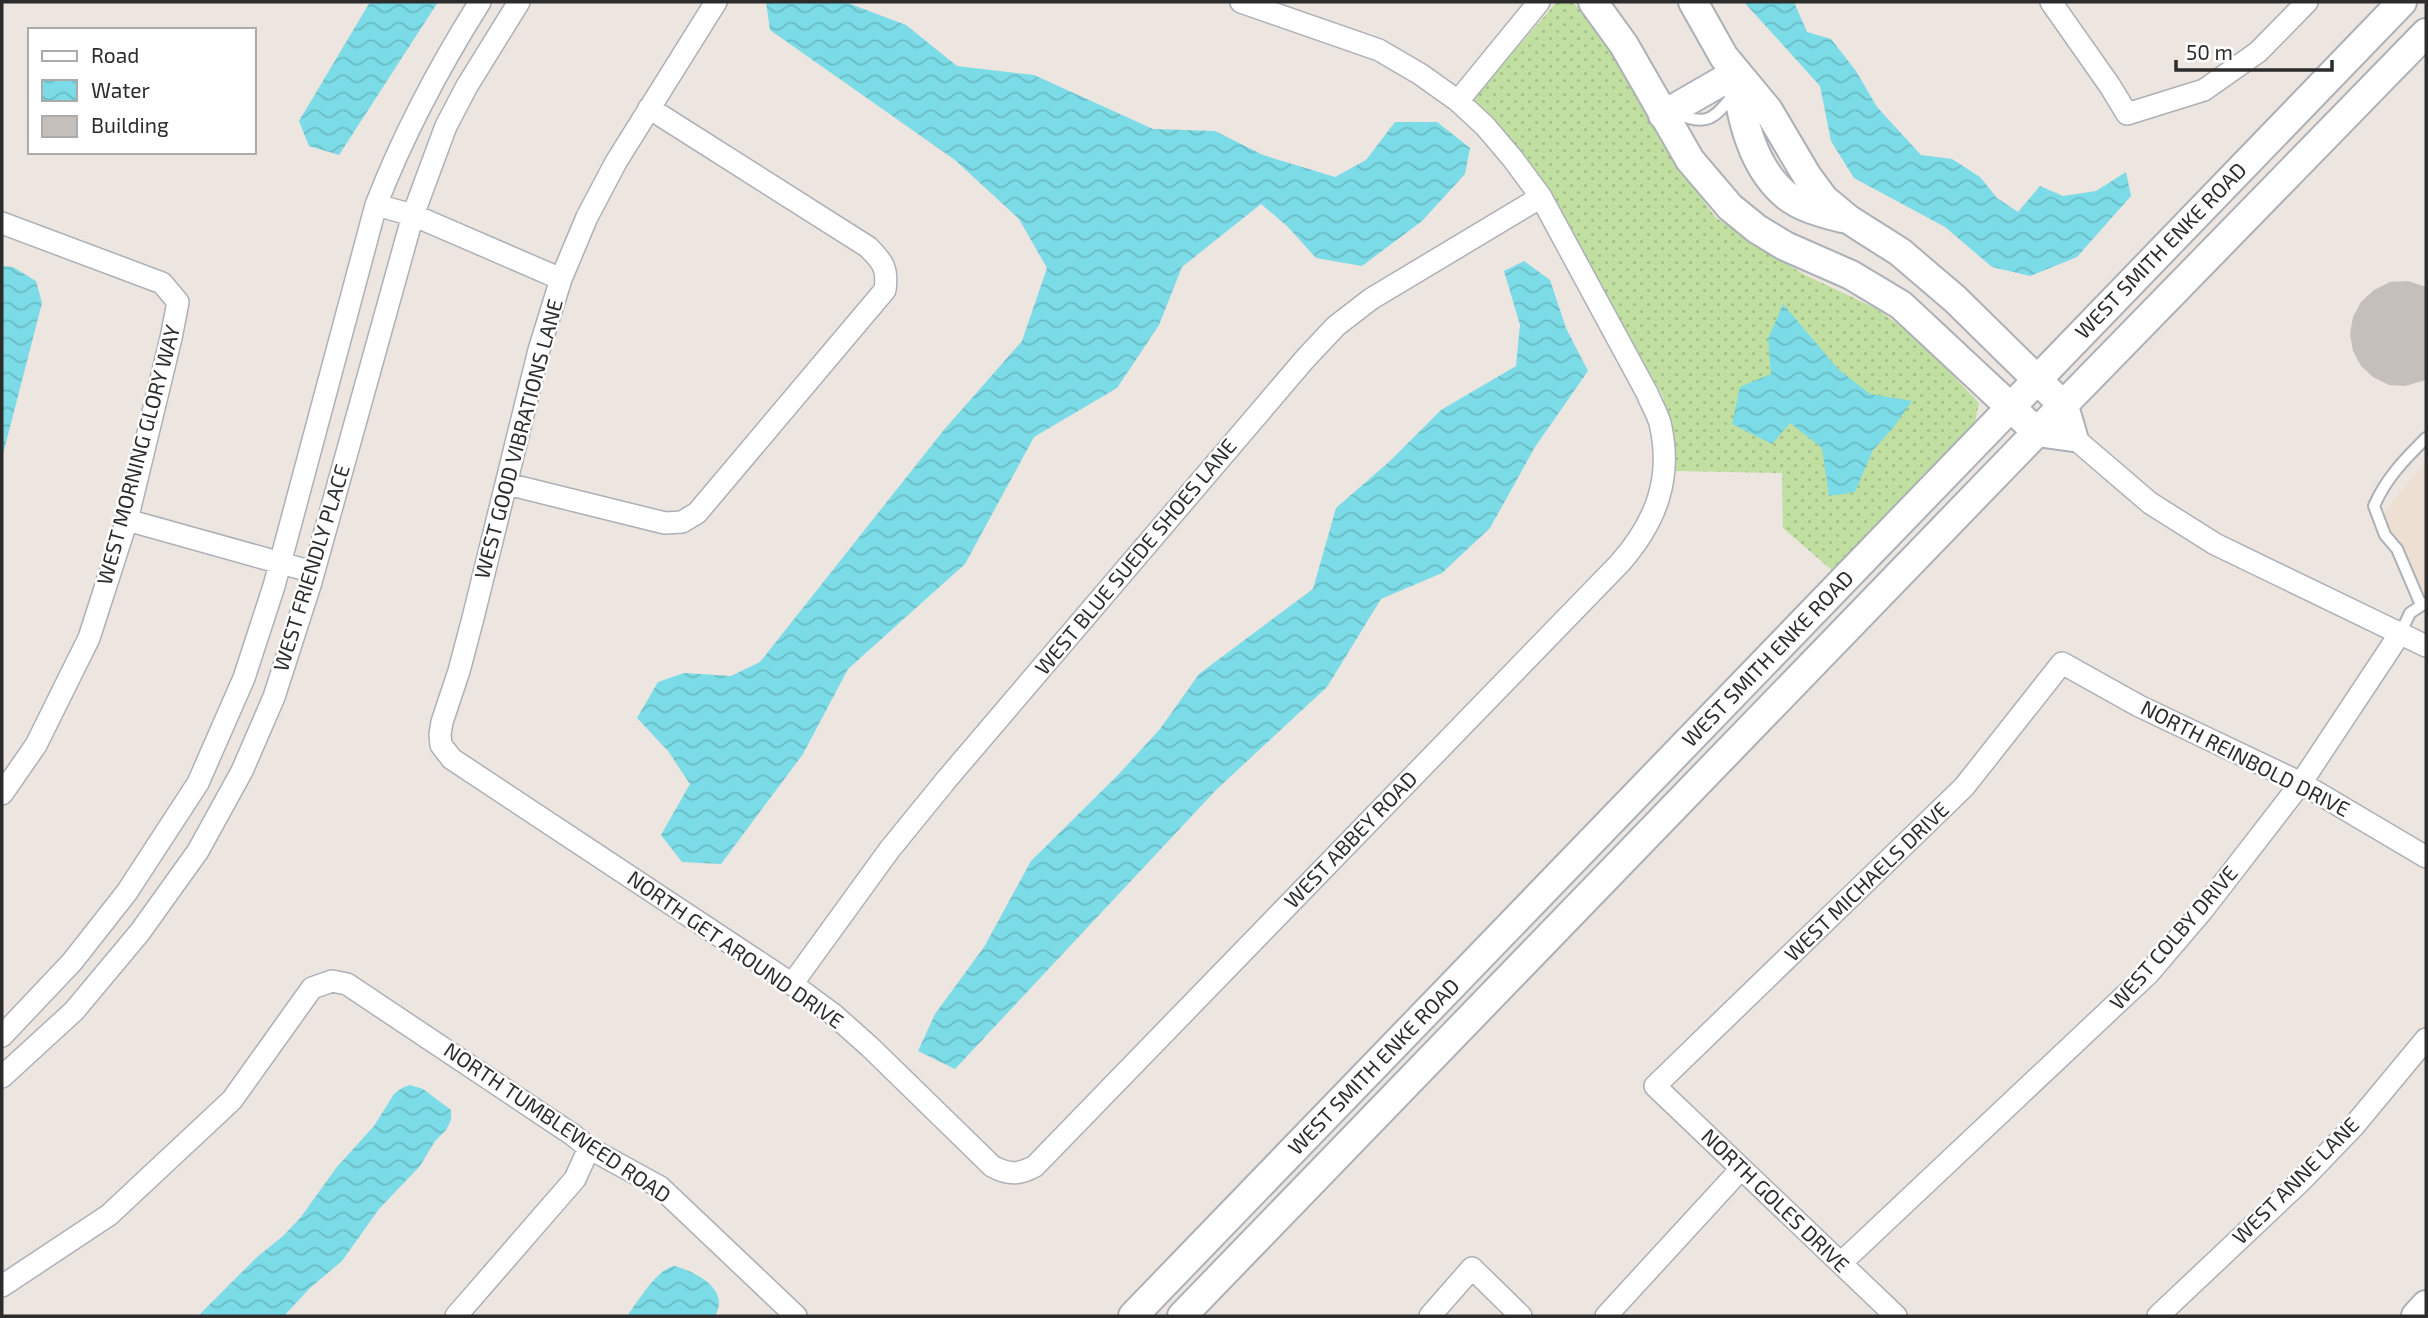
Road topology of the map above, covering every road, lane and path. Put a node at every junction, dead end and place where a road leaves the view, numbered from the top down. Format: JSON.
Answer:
{"nodes":[{"id":1,"x":480,"y":2,"type":"edge"},
{"id":2,"x":519,"y":2,"type":"edge"},
{"id":3,"x":716,"y":2,"type":"edge"},
{"id":4,"x":1241,"y":2,"type":"edge"},
{"id":5,"x":1539,"y":2,"type":"edge"},
{"id":6,"x":1593,"y":2,"type":"edge"},
{"id":7,"x":1672,"y":2,"type":"edge"},
{"id":8,"x":1693,"y":2,"type":"edge"},
{"id":9,"x":2051,"y":2,"type":"edge"},
{"id":10,"x":2308,"y":2,"type":"edge"},
{"id":11,"x":2402,"y":2,"type":"edge"},
{"id":12,"x":2426,"y":33,"type":"edge"},
{"id":13,"x":1712,"y":34,"type":"junction"},
{"id":14,"x":1737,"y":80,"type":"junction"},
{"id":15,"x":1458,"y":101,"type":"junction"},
{"id":16,"x":649,"y":108,"type":"junction"},
{"id":17,"x":1668,"y":113,"type":"junction"},
{"id":18,"x":1541,"y":197,"type":"junction"},
{"id":19,"x":376,"y":205,"type":"junction"},
{"id":20,"x":413,"y":215,"type":"junction"},
{"id":21,"x":2,"y":223,"type":"edge"},
{"id":22,"x":561,"y":279,"type":"junction"},
{"id":23,"x":2038,"y":379,"type":"junction"},
{"id":24,"x":2064,"y":406,"type":"junction"},
{"id":25,"x":2010,"y":408,"type":"junction"},
{"id":26,"x":2037,"y":432,"type":"junction"},
{"id":27,"x":2073,"y":436,"type":"junction"},
{"id":28,"x":2426,"y":438,"type":"edge"},
{"id":29,"x":507,"y":484,"type":"junction"},
{"id":30,"x":127,"y":520,"type":"junction"},
{"id":31,"x":281,"y":562,"type":"junction"},
{"id":32,"x":313,"y":572,"type":"junction"},
{"id":33,"x":2424,"y":603,"type":"edge"},
{"id":34,"x":2401,"y":632,"type":"junction"},
{"id":35,"x":2426,"y":646,"type":"edge"},
{"id":36,"x":2063,"y":663,"type":"joint"},
{"id":37,"x":441,"y":745,"type":"joint"},
{"id":38,"x":2301,"y":783,"type":"junction"},
{"id":39,"x":2,"y":794,"type":"edge"},
{"id":40,"x":2426,"y":857,"type":"edge"},
{"id":41,"x":792,"y":984,"type":"junction"},
{"id":42,"x":2,"y":1037,"type":"edge"},
{"id":43,"x":2426,"y":1039,"type":"edge"},
{"id":44,"x":2,"y":1077,"type":"edge"},
{"id":45,"x":1655,"y":1086,"type":"joint"},
{"id":46,"x":589,"y":1147,"type":"junction"},
{"id":47,"x":1741,"y":1169,"type":"junction"},
{"id":48,"x":1014,"y":1174,"type":"joint"},
{"id":49,"x":1841,"y":1263,"type":"junction"},
{"id":50,"x":2,"y":1286,"type":"edge"},
{"id":51,"x":2426,"y":1305,"type":"edge"},
{"id":52,"x":456,"y":1316,"type":"edge"},
{"id":53,"x":796,"y":1316,"type":"edge"},
{"id":54,"x":1133,"y":1316,"type":"edge"},
{"id":55,"x":1182,"y":1316,"type":"edge"},
{"id":56,"x":1430,"y":1316,"type":"edge"},
{"id":57,"x":1521,"y":1316,"type":"edge"},
{"id":58,"x":1606,"y":1316,"type":"edge"},
{"id":59,"x":1896,"y":1316,"type":"edge"},
{"id":60,"x":2158,"y":1316,"type":"edge"},
{"id":61,"x":2416,"y":1316,"type":"edge"}],
"edges":[{"from":1,"to":19,"type":"street","name":"WEST FRIENDLY PLACE"},
{"from":2,"to":20,"type":"street","name":"WEST FRIENDLY PLACE"},
{"from":3,"to":16,"type":"street","name":"WEST GOOD VIBRATIONS LANE"},
{"from":4,"to":15,"type":"street","name":"WEST ABBEY ROAD"},
{"from":5,"to":15,"type":"street"},
{"from":6,"to":17,"type":"street"},
{"from":7,"to":13,"type":"street"},
{"from":8,"to":13,"type":"street"},
{"from":9,"to":10,"type":"street"},
{"from":11,"to":23,"type":"street","name":"WEST SMITH ENKE ROAD"},
{"from":12,"to":24,"type":"street","name":"WEST SMITH ENKE ROAD"},
{"from":13,"to":14,"type":"street"},
{"from":14,"to":17,"type":"street"},
{"from":14,"to":23,"type":"street"},
{"from":15,"to":18,"type":"street","name":"WEST ABBEY ROAD"},
{"from":16,"to":22,"type":"street","name":"WEST GOOD VIBRATIONS LANE"},
{"from":16,"to":29,"type":"street"},
{"from":17,"to":25,"type":"street"},
{"from":18,"to":41,"type":"street","name":"WEST BLUE SUEDE SHOES LANE"},
{"from":18,"to":48,"type":"street","name":"WEST ABBEY ROAD"},
{"from":19,"to":20,"type":"street"},
{"from":19,"to":31,"type":"street","name":"WEST FRIENDLY PLACE"},
{"from":20,"to":22,"type":"street"},
{"from":20,"to":32,"type":"street","name":"WEST FRIENDLY PLACE"},
{"from":21,"to":30,"type":"street","name":"WEST MORNING GLORY WAY"},
{"from":22,"to":29,"type":"street","name":"WEST GOOD VIBRATIONS LANE"},
{"from":23,"to":24,"type":"street"},
{"from":23,"to":25,"type":"street","name":"WEST SMITH ENKE ROAD"},
{"from":24,"to":26,"type":"street","name":"WEST SMITH ENKE ROAD"},
{"from":24,"to":27,"type":"street"},
{"from":25,"to":26,"type":"street"},
{"from":25,"to":54,"type":"street","name":"WEST SMITH ENKE ROAD"},
{"from":26,"to":27,"type":"street"},
{"from":26,"to":55,"type":"street","name":"WEST SMITH ENKE ROAD"},
{"from":27,"to":34,"type":"street"},
{"from":28,"to":33,"type":"lane"},
{"from":29,"to":37,"type":"street","name":"WEST GOOD VIBRATIONS LANE"},
{"from":30,"to":31,"type":"street"},
{"from":30,"to":39,"type":"street","name":"WEST MORNING GLORY WAY"},
{"from":31,"to":32,"type":"street"},
{"from":31,"to":42,"type":"street","name":"WEST FRIENDLY PLACE"},
{"from":32,"to":44,"type":"street","name":"WEST FRIENDLY PLACE"},
{"from":33,"to":34,"type":"lane"},
{"from":34,"to":35,"type":"street"},
{"from":34,"to":38,"type":"street","name":"WEST COLBY DRIVE"},
{"from":36,"to":38,"type":"street","name":"NORTH REINBOLD DRIVE"},
{"from":36,"to":45,"type":"street","name":"WEST MICHAELS DRIVE"},
{"from":37,"to":41,"type":"street","name":"NORTH GET AROUND DRIVE"},
{"from":38,"to":40,"type":"street","name":"NORTH REINBOLD DRIVE"},
{"from":38,"to":49,"type":"street","name":"WEST COLBY DRIVE"},
{"from":41,"to":48,"type":"street","name":"NORTH GET AROUND DRIVE"},
{"from":43,"to":60,"type":"street","name":"WEST ANNE LANE"},
{"from":45,"to":47,"type":"street","name":"NORTH GOLES DRIVE"},
{"from":46,"to":50,"type":"street","name":"NORTH TUMBLEWEED ROAD"},
{"from":46,"to":52,"type":"street"},
{"from":46,"to":53,"type":"street","name":"NORTH TUMBLEWEED ROAD"},
{"from":47,"to":49,"type":"street","name":"NORTH GOLES DRIVE"},
{"from":47,"to":58,"type":"street"},
{"from":49,"to":59,"type":"street","name":"NORTH GOLES DRIVE"},
{"from":51,"to":61,"type":"street"},
{"from":56,"to":57,"type":"street"}]}
